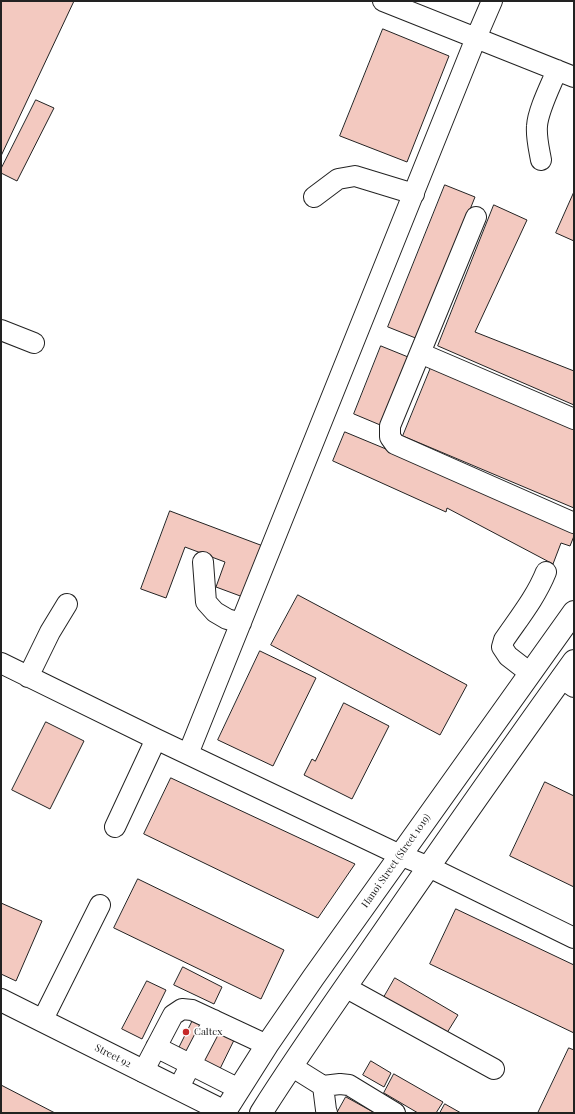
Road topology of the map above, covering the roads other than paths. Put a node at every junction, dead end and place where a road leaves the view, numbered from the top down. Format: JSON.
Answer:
{"nodes":[{"id":1,"x":383,"y":1,"type":"edge"},
{"id":2,"x":492,"y":1,"type":"edge"},
{"id":3,"x":476,"y":38,"type":"junction"},
{"id":4,"x":566,"y":73,"type":"edge"},
{"id":5,"x":541,"y":160,"type":"dead end"},
{"id":6,"x":414,"y":194,"type":"junction"},
{"id":7,"x":314,"y":197,"type":"dead end"},
{"id":8,"x":476,"y":217,"type":"dead end"},
{"id":9,"x":1,"y":330,"type":"edge"},
{"id":10,"x":34,"y":342,"type":"dead end"},
{"id":11,"x":420,"y":353,"type":"junction"},
{"id":12,"x":574,"y":419,"type":"edge"},
{"id":13,"x":574,"y":523,"type":"edge"},
{"id":14,"x":203,"y":562,"type":"dead end"},
{"id":15,"x":546,"y":572,"type":"dead end"},
{"id":16,"x":68,"y":604,"type":"dead end"},
{"id":17,"x":574,"y":612,"type":"edge"},
{"id":18,"x":241,"y":623,"type":"junction"},
{"id":19,"x":574,"y":661,"type":"edge"},
{"id":20,"x":1,"y":663,"type":"edge"},
{"id":21,"x":530,"y":673,"type":"junction"},
{"id":22,"x":28,"y":677,"type":"junction"},
{"id":23,"x":568,"y":683,"type":"edge"},
{"id":24,"x":156,"y":739,"type":"junction"},
{"id":25,"x":188,"y":754,"type":"junction"},
{"id":26,"x":115,"y":827,"type":"dead end"},
{"id":27,"x":400,"y":855,"type":"junction"},
{"id":28,"x":429,"y":866,"type":"junction"},
{"id":29,"x":100,"y":905,"type":"dead end"},
{"id":30,"x":574,"y":938,"type":"edge"},
{"id":31,"x":345,"y":987,"type":"junction"},
{"id":32,"x":1,"y":1000,"type":"edge"},
{"id":33,"x":214,"y":1020,"type":"junction"},
{"id":34,"x":42,"y":1021,"type":"junction"},
{"id":35,"x":267,"y":1045,"type":"junction"},
{"id":36,"x":156,"y":1048,"type":"junction"},
{"id":37,"x":191,"y":1064,"type":"junction"},
{"id":38,"x":291,"y":1066,"type":"junction"},
{"id":39,"x":494,"y":1070,"type":"dead end"},
{"id":40,"x":144,"y":1072,"type":"junction"},
{"id":41,"x":323,"y":1086,"type":"junction"},
{"id":42,"x":178,"y":1089,"type":"junction"},
{"id":43,"x":239,"y":1089,"type":"junction"},
{"id":44,"x":225,"y":1113,"type":"edge"},
{"id":45,"x":261,"y":1113,"type":"edge"},
{"id":46,"x":327,"y":1113,"type":"edge"},
{"id":47,"x":395,"y":1113,"type":"edge"}],
"edges":[{"from":1,"to":3,"type":"street"},
{"from":2,"to":3,"type":"street"},
{"from":3,"to":4,"type":"street"},
{"from":3,"to":6,"type":"street"},
{"from":4,"to":5,"type":"street"},
{"from":6,"to":7,"type":"street"},
{"from":6,"to":18,"type":"street"},
{"from":8,"to":11,"type":"street"},
{"from":9,"to":10,"type":"street"},
{"from":11,"to":12,"type":"street"},
{"from":11,"to":13,"type":"street"},
{"from":14,"to":18,"type":"street"},
{"from":15,"to":21,"type":"street"},
{"from":16,"to":22,"type":"street"},
{"from":17,"to":21,"type":"main road","name":"Hanoi Street (Street 1019)"},
{"from":18,"to":25,"type":"street"},
{"from":19,"to":23,"type":"main road"},
{"from":20,"to":22,"type":"street"},
{"from":21,"to":27,"type":"main road","name":"Hanoi Street (Street 1019)"},
{"from":22,"to":24,"type":"street"},
{"from":23,"to":28,"type":"main road"},
{"from":24,"to":25,"type":"street"},
{"from":24,"to":26,"type":"street"},
{"from":25,"to":27,"type":"street"},
{"from":27,"to":28,"type":"street"},
{"from":27,"to":35,"type":"main road","name":"Hanoi Street (Street 1019)"},
{"from":28,"to":30,"type":"street"},
{"from":28,"to":31,"type":"main road"},
{"from":29,"to":34,"type":"street"},
{"from":31,"to":38,"type":"main road"},
{"from":31,"to":39,"type":"street"},
{"from":32,"to":34,"type":"main road","name":"Street 92"},
{"from":33,"to":35,"type":"street"},
{"from":33,"to":36,"type":"street"},
{"from":33,"to":37,"type":"street"},
{"from":34,"to":40,"type":"main road","name":"Street 92"},
{"from":35,"to":43,"type":"main road","name":"Hanoi Street (Street 1019)"},
{"from":36,"to":37,"type":"street"},
{"from":36,"to":40,"type":"street"},
{"from":37,"to":42,"type":"street"},
{"from":37,"to":43,"type":"street"},
{"from":38,"to":41,"type":"street"},
{"from":38,"to":45,"type":"main road"},
{"from":40,"to":42,"type":"main road","name":"Street 92"},
{"from":41,"to":46,"type":"street"},
{"from":41,"to":47,"type":"street"},
{"from":42,"to":44,"type":"main road","name":"Street 92"},
{"from":43,"to":44,"type":"main road","name":"Hanoi Street (Street 1019)"}]}
